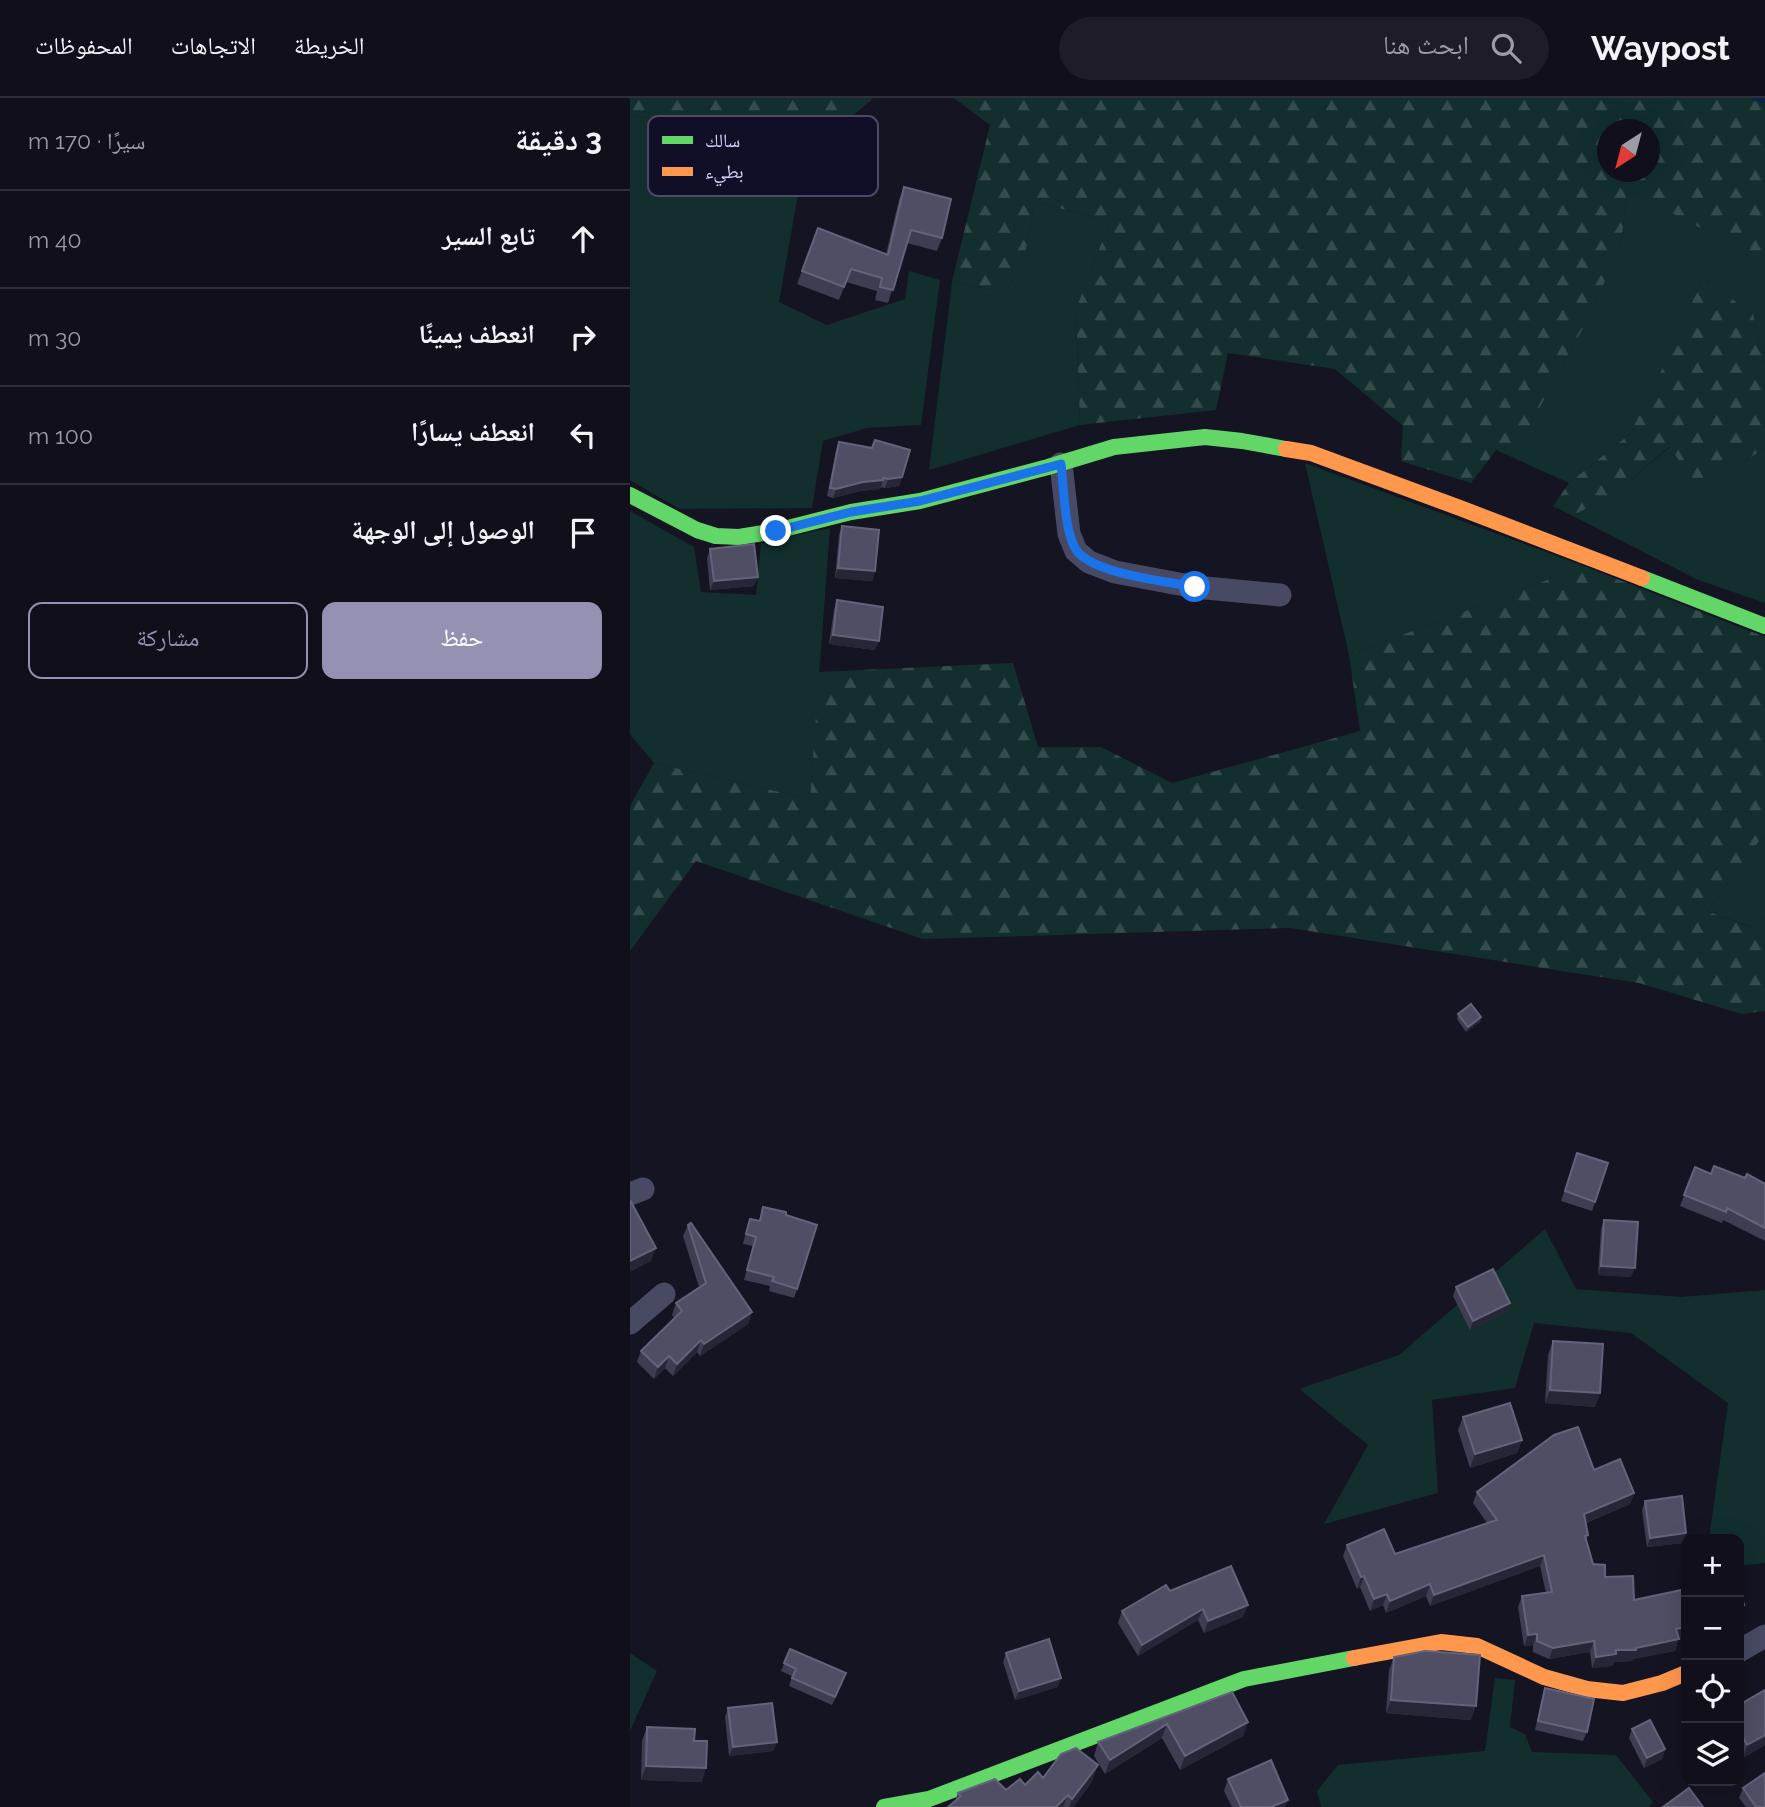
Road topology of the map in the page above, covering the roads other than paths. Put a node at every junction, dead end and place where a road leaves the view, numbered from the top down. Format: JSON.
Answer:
{"nodes":[{"id":1,"x":1061,"y":464,"type":"junction"},
{"id":2,"x":630,"y":495,"type":"edge"},
{"id":3,"x":1280,"y":595,"type":"dead end"},
{"id":4,"x":1765,"y":626,"type":"edge"},
{"id":5,"x":664,"y":1294,"type":"dead end"},
{"id":6,"x":630,"y":1323,"type":"edge"},
{"id":7,"x":1765,"y":1636,"type":"edge"},
{"id":8,"x":1744,"y":1648,"type":"edge"},
{"id":9,"x":1681,"y":1675,"type":"edge"},
{"id":10,"x":884,"y":1807,"type":"edge"}],
"edges":[{"from":1,"to":2,"type":"street"},
{"from":1,"to":3,"type":"street"},
{"from":1,"to":4,"type":"street"},
{"from":5,"to":6,"type":"street"},
{"from":7,"to":8,"type":"street"},
{"from":9,"to":10,"type":"street"}]}
